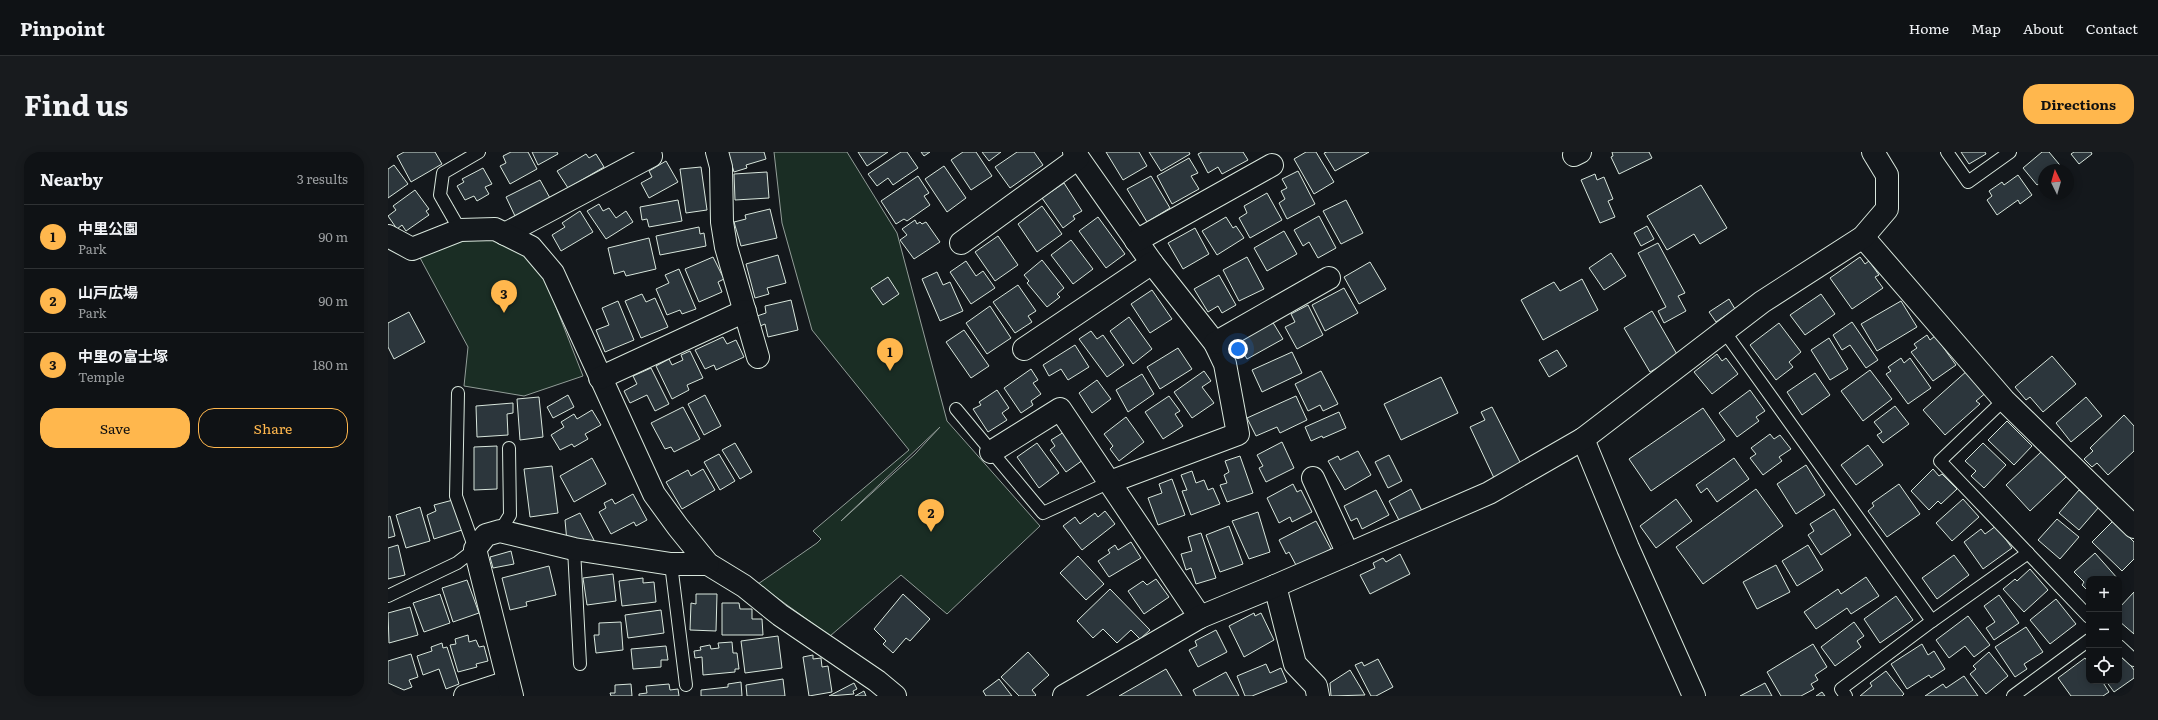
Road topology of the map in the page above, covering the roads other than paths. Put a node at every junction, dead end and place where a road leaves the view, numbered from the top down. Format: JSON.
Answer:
{"nodes":[{"id":1,"x":479,"y":152,"type":"edge"},
{"id":2,"x":717,"y":152,"type":"edge"},
{"id":3,"x":1874,"y":152,"type":"edge"},
{"id":4,"x":1947,"y":152,"type":"edge"},
{"id":5,"x":2010,"y":152,"type":"edge"},
{"id":6,"x":1076,"y":155,"type":"edge"},
{"id":7,"x":651,"y":156,"type":"dead end"},
{"id":8,"x":1272,"y":165,"type":"dead end"},
{"id":9,"x":460,"y":230,"type":"junction"},
{"id":10,"x":505,"y":234,"type":"junction"},
{"id":11,"x":388,"y":236,"type":"edge"},
{"id":12,"x":1863,"y":237,"type":"junction"},
{"id":13,"x":1136,"y":241,"type":"junction"},
{"id":14,"x":962,"y":243,"type":"dead end"},
{"id":15,"x":1152,"y":263,"type":"junction"},
{"id":16,"x":1329,"y":278,"type":"dead end"},
{"id":17,"x":745,"y":311,"type":"junction"},
{"id":18,"x":1724,"y":331,"type":"junction"},
{"id":19,"x":1215,"y":343,"type":"junction"},
{"id":20,"x":1024,"y":349,"type":"dead end"},
{"id":21,"x":758,"y":357,"type":"dead end"},
{"id":22,"x":600,"y":378,"type":"junction"},
{"id":23,"x":458,"y":393,"type":"dead end"},
{"id":24,"x":2004,"y":400,"type":"junction"},
{"id":25,"x":956,"y":410,"type":"dead end"},
{"id":26,"x":1583,"y":439,"type":"junction"},
{"id":27,"x":509,"y":448,"type":"dead end"},
{"id":28,"x":991,"y":452,"type":"junction"},
{"id":29,"x":1313,"y":478,"type":"dead end"},
{"id":30,"x":1110,"y":482,"type":"junction"},
{"id":31,"x":2134,"y":526,"type":"edge"},
{"id":32,"x":500,"y":531,"type":"junction"},
{"id":33,"x":475,"y":549,"type":"junction"},
{"id":34,"x":574,"y":549,"type":"junction"},
{"id":35,"x":2028,"y":553,"type":"junction"},
{"id":36,"x":1348,"y":554,"type":"junction"},
{"id":37,"x":671,"y":564,"type":"junction"},
{"id":38,"x":708,"y":564,"type":"junction"},
{"id":39,"x":1275,"y":586,"type":"junction"},
{"id":40,"x":388,"y":596,"type":"edge"},
{"id":41,"x":2086,"y":614,"type":"edge"},
{"id":42,"x":1200,"y":617,"type":"junction"},
{"id":43,"x":1932,"y":621,"type":"junction"},
{"id":44,"x":2086,"y":642,"type":"edge"},
{"id":45,"x":2121,"y":648,"type":"edge"},
{"id":46,"x":2134,"y":660,"type":"edge"},
{"id":47,"x":580,"y":664,"type":"dead end"},
{"id":48,"x":686,"y":685,"type":"dead end"},
{"id":49,"x":510,"y":689,"type":"edge"},
{"id":50,"x":465,"y":696,"type":"edge"},
{"id":51,"x":895,"y":696,"type":"edge"},
{"id":52,"x":1064,"y":696,"type":"edge"},
{"id":53,"x":1318,"y":696,"type":"edge"},
{"id":54,"x":1694,"y":696,"type":"edge"},
{"id":55,"x":1846,"y":696,"type":"edge"},
{"id":56,"x":2013,"y":696,"type":"edge"}],
"edges":[{"from":1,"to":9,"type":"lane"},
{"from":2,"to":17,"type":"street"},
{"from":3,"to":12,"type":"street"},
{"from":4,"to":5,"type":"lane"},
{"from":6,"to":13,"type":"street"},
{"from":6,"to":14,"type":"street"},
{"from":7,"to":10,"type":"street"},
{"from":8,"to":13,"type":"street"},
{"from":9,"to":10,"type":"street"},
{"from":9,"to":11,"type":"street"},
{"from":10,"to":22,"type":"street"},
{"from":12,"to":18,"type":"street"},
{"from":12,"to":24,"type":"street"},
{"from":13,"to":15,"type":"street"},
{"from":15,"to":19,"type":"street"},
{"from":15,"to":20,"type":"street"},
{"from":16,"to":19,"type":"street"},
{"from":17,"to":21,"type":"street"},
{"from":17,"to":22,"type":"street"},
{"from":18,"to":26,"type":"street"},
{"from":18,"to":43,"type":"lane"},
{"from":19,"to":30,"type":"street"},
{"from":22,"to":38,"type":"street"},
{"from":23,"to":33,"type":"lane"},
{"from":24,"to":31,"type":"street"},
{"from":24,"to":35,"type":"lane"},
{"from":25,"to":28,"type":"lane"},
{"from":26,"to":36,"type":"street"},
{"from":26,"to":54,"type":"street"},
{"from":27,"to":32,"type":"lane"},
{"from":28,"to":30,"type":"lane"},
{"from":28,"to":30,"type":"street"},
{"from":29,"to":36,"type":"street"},
{"from":30,"to":42,"type":"street"},
{"from":32,"to":33,"type":"street"},
{"from":32,"to":34,"type":"street"},
{"from":33,"to":40,"type":"lane"},
{"from":33,"to":49,"type":"street"},
{"from":34,"to":37,"type":"street"},
{"from":34,"to":47,"type":"lane"},
{"from":35,"to":41,"type":"lane"},
{"from":35,"to":43,"type":"lane"},
{"from":36,"to":39,"type":"street"},
{"from":37,"to":38,"type":"street"},
{"from":37,"to":48,"type":"lane"},
{"from":38,"to":51,"type":"street"},
{"from":39,"to":42,"type":"street"},
{"from":39,"to":53,"type":"street"},
{"from":42,"to":52,"type":"street"},
{"from":43,"to":55,"type":"lane"},
{"from":44,"to":56,"type":"lane"},
{"from":45,"to":46,"type":"lane"},
{"from":49,"to":50,"type":"street"}]}
